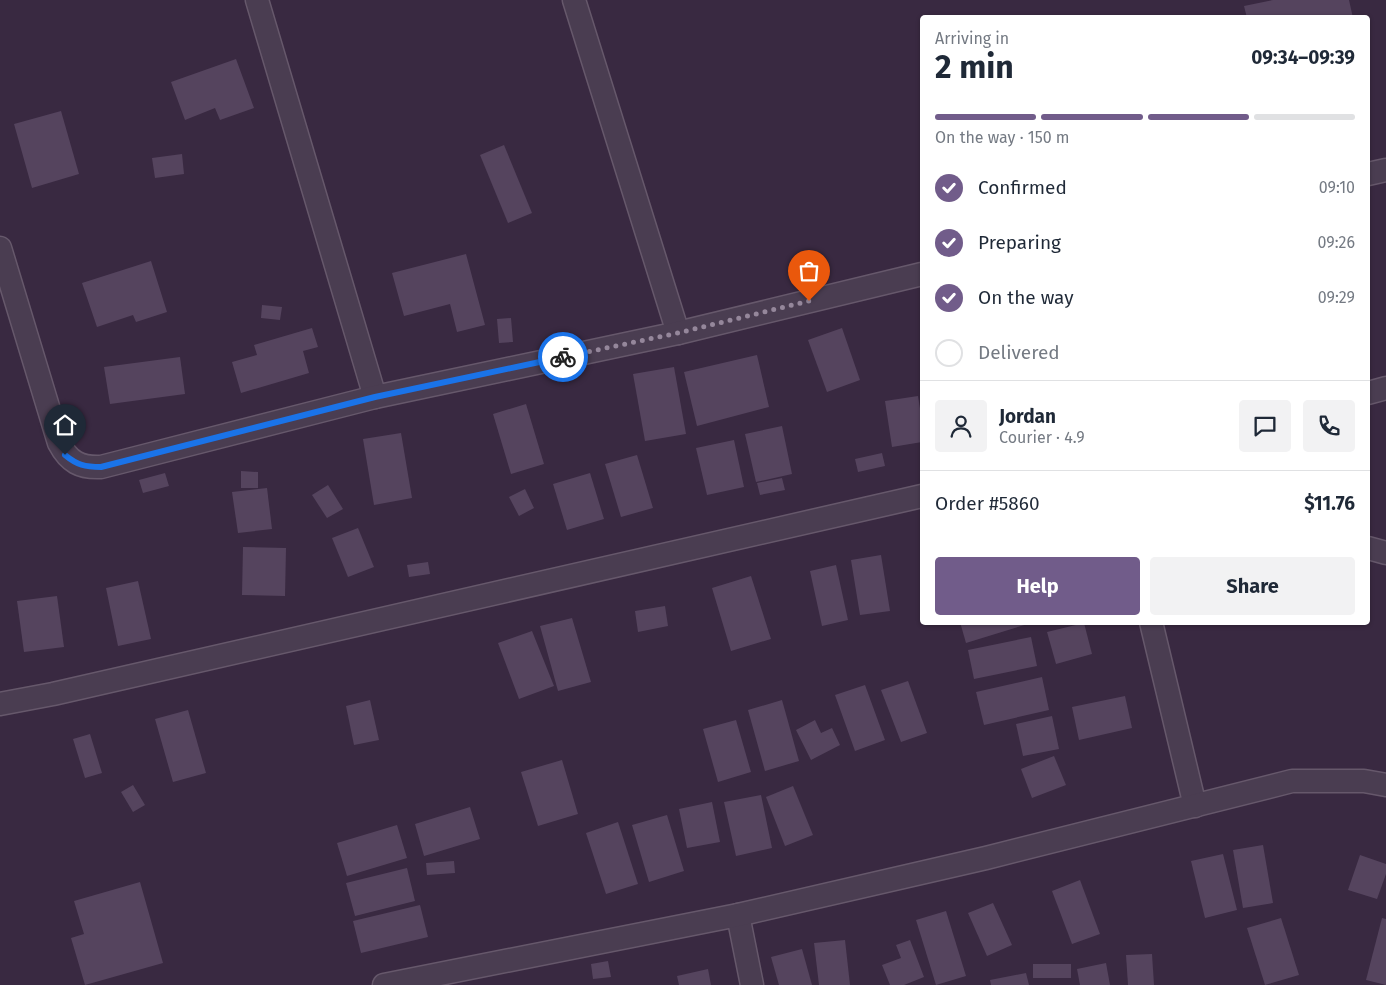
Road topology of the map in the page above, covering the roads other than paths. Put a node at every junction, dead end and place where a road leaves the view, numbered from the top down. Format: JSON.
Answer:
{"nodes":[{"id":1,"x":257,"y":0,"type":"edge"},
{"id":2,"x":574,"y":0,"type":"edge"},
{"id":3,"x":1386,"y":170,"type":"edge"},
{"id":4,"x":1370,"y":174,"type":"edge"},
{"id":5,"x":0,"y":248,"type":"edge"},
{"id":6,"x":920,"y":276,"type":"edge"},
{"id":7,"x":678,"y":333,"type":"junction"},
{"id":8,"x":1386,"y":388,"type":"edge"},
{"id":9,"x":1370,"y":392,"type":"edge"},
{"id":10,"x":375,"y":397,"type":"junction"},
{"id":11,"x":920,"y":496,"type":"edge"},
{"id":12,"x":1370,"y":549,"type":"edge"},
{"id":13,"x":1386,"y":553,"type":"edge"},
{"id":14,"x":1152,"y":625,"type":"edge"},
{"id":15,"x":0,"y":704,"type":"edge"},
{"id":16,"x":1386,"y":786,"type":"edge"},
{"id":17,"x":1195,"y":806,"type":"junction"},
{"id":18,"x":738,"y":915,"type":"junction"},
{"id":19,"x":384,"y":985,"type":"edge"},
{"id":20,"x":752,"y":985,"type":"edge"}],
"edges":[{"from":1,"to":10,"type":"street"},
{"from":2,"to":7,"type":"street"},
{"from":3,"to":4,"type":"street"},
{"from":5,"to":10,"type":"street"},
{"from":6,"to":7,"type":"street"},
{"from":7,"to":10,"type":"street"},
{"from":8,"to":9,"type":"street"},
{"from":11,"to":15,"type":"street"},
{"from":12,"to":13,"type":"street"},
{"from":14,"to":17,"type":"street"},
{"from":16,"to":17,"type":"street"},
{"from":17,"to":18,"type":"street"},
{"from":18,"to":19,"type":"street"},
{"from":18,"to":20,"type":"street"}]}
